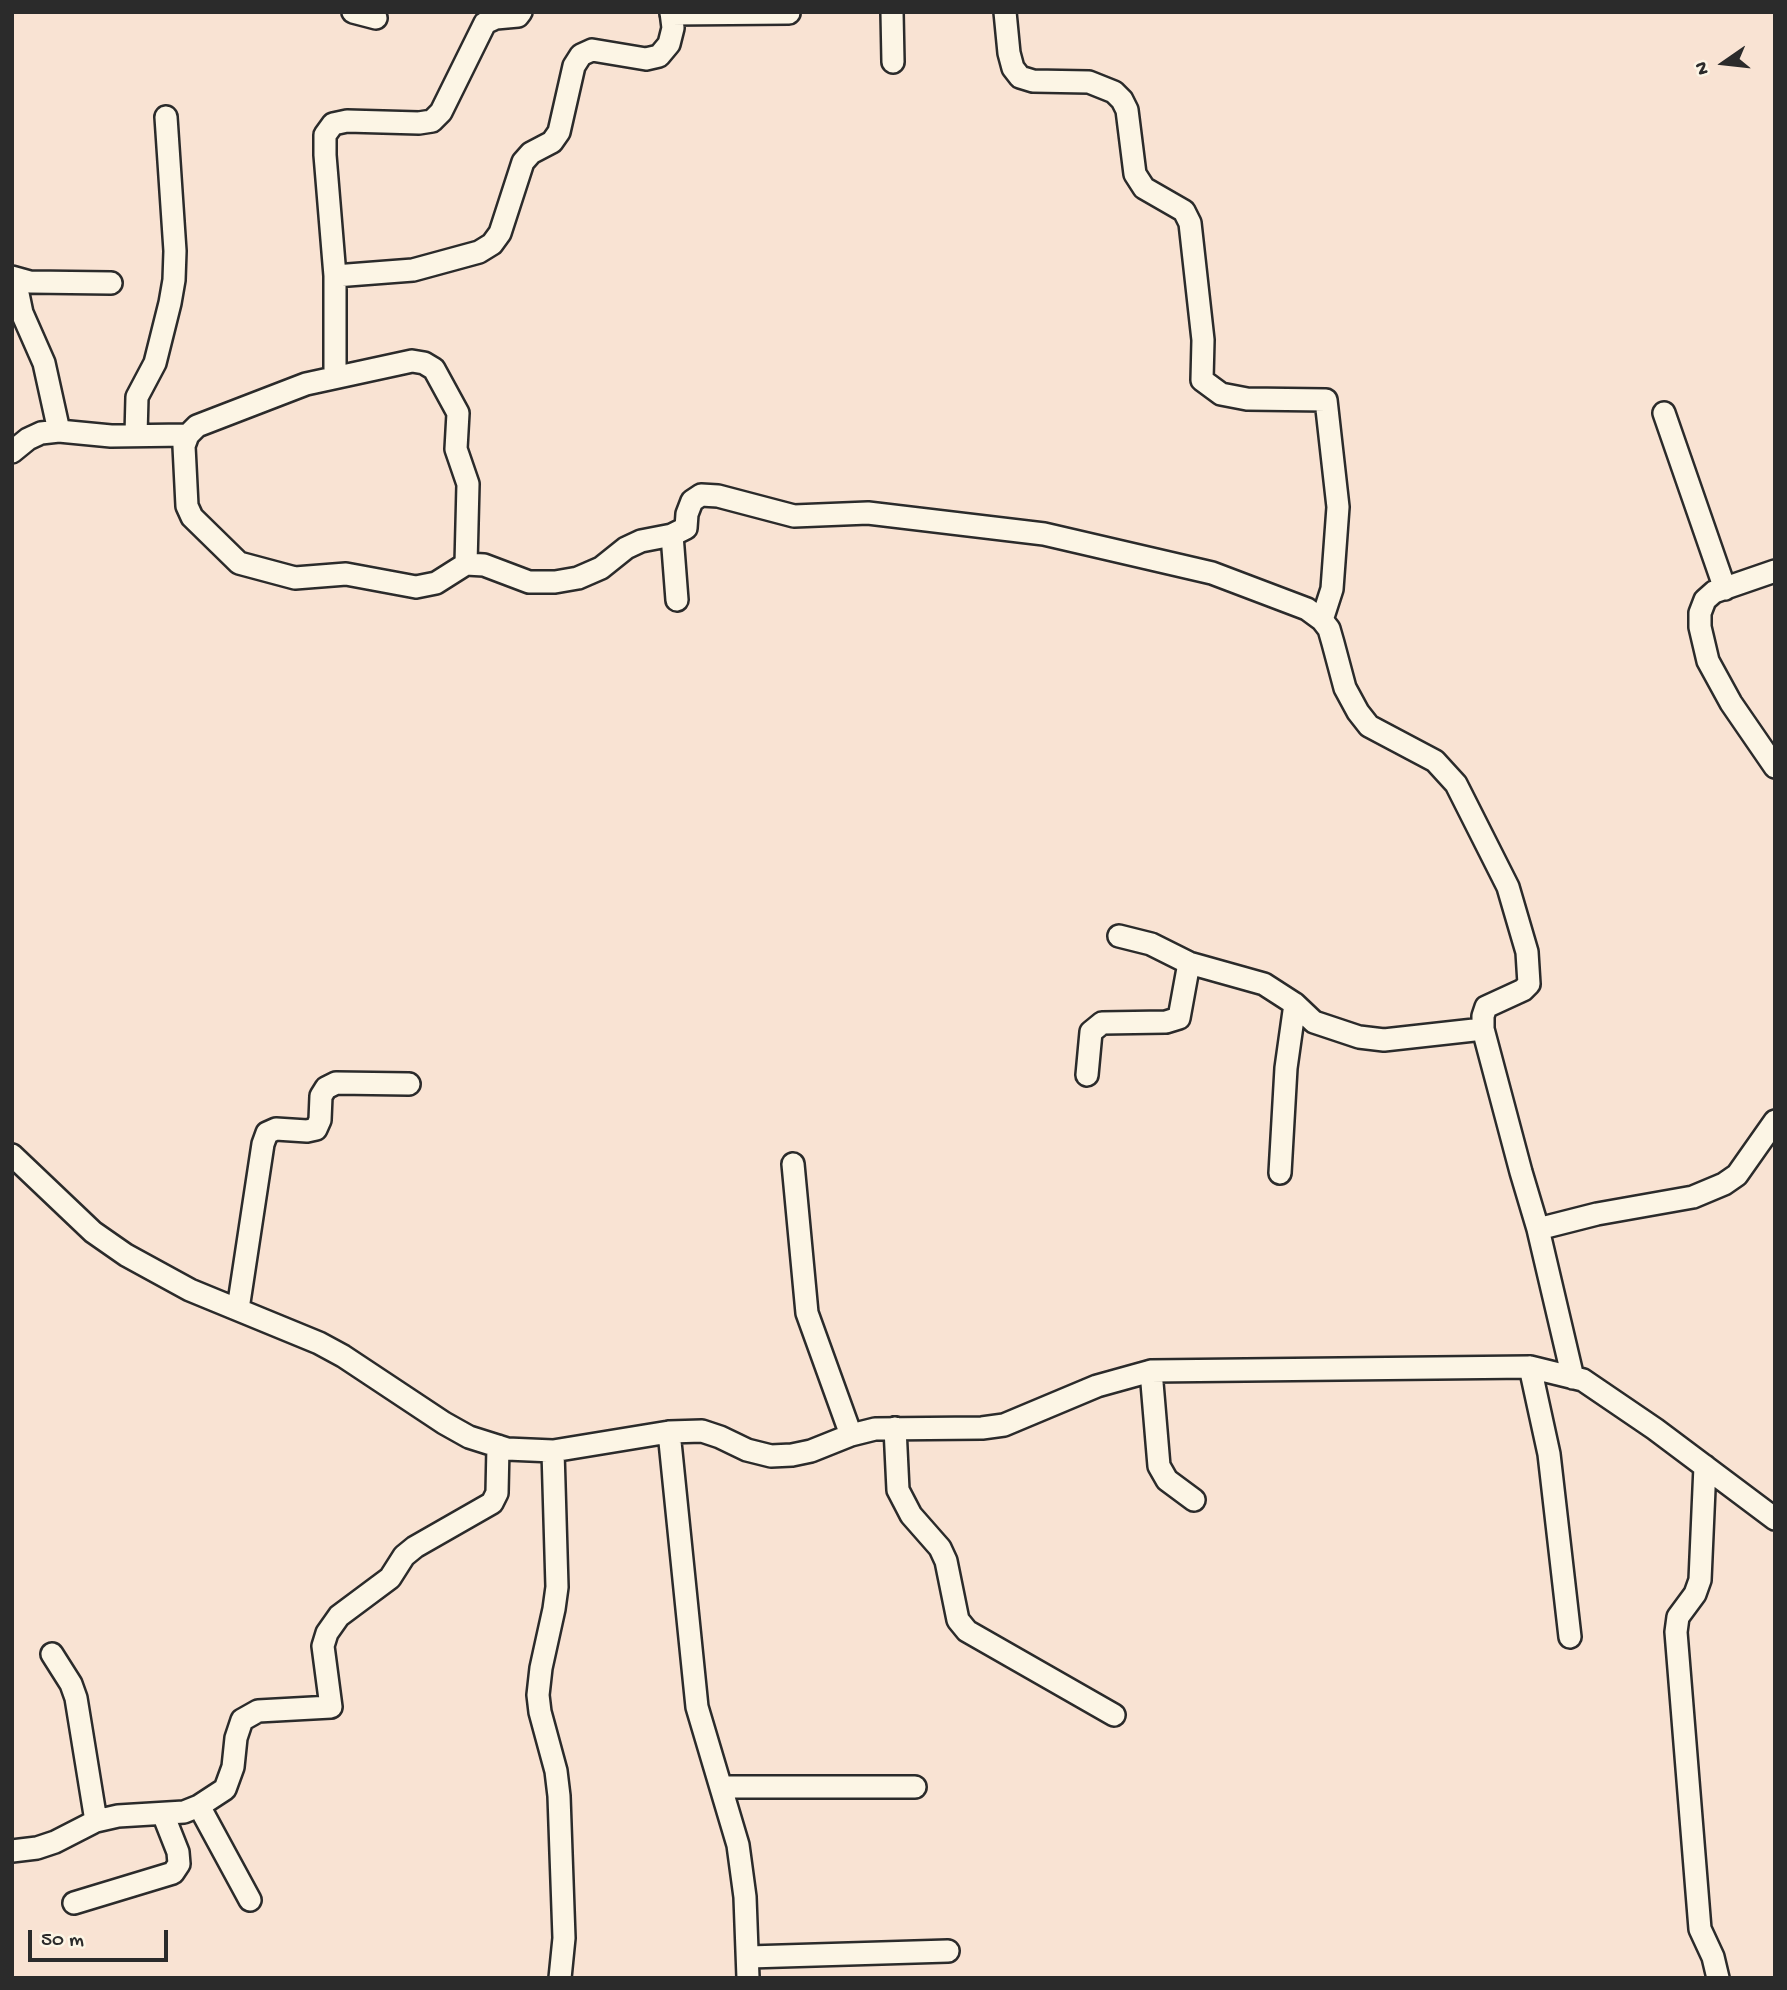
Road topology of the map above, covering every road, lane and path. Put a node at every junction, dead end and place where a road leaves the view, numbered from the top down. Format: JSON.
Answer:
{"nodes":[{"id":1,"x":352,"y":12,"type":"edge"},
{"id":2,"x":521,"y":12,"type":"edge"},
{"id":3,"x":892,"y":12,"type":"edge"},
{"id":4,"x":1004,"y":12,"type":"edge"},
{"id":5,"x":671,"y":13,"type":"edge"},
{"id":6,"x":789,"y":13,"type":"edge"},
{"id":7,"x":376,"y":18,"type":"dead end"},
{"id":8,"x":893,"y":62,"type":"dead end"},
{"id":9,"x":166,"y":117,"type":"dead end"},
{"id":10,"x":335,"y":276,"type":"junction"},
{"id":11,"x":14,"y":278,"type":"edge"},
{"id":12,"x":111,"y":283,"type":"dead end"},
{"id":13,"x":335,"y":377,"type":"junction"},
{"id":14,"x":1664,"y":413,"type":"dead end"},
{"id":15,"x":60,"y":431,"type":"junction"},
{"id":16,"x":136,"y":435,"type":"junction"},
{"id":17,"x":188,"y":435,"type":"junction"},
{"id":18,"x":12,"y":452,"type":"edge"},
{"id":19,"x":673,"y":535,"type":"junction"},
{"id":20,"x":466,"y":564,"type":"junction"},
{"id":21,"x":1775,"y":571,"type":"edge"},
{"id":22,"x":1725,"y":589,"type":"junction"},
{"id":23,"x":677,"y":600,"type":"dead end"},
{"id":24,"x":1322,"y":620,"type":"junction"},
{"id":25,"x":1768,"y":745,"type":"edge"},
{"id":26,"x":1775,"y":767,"type":"edge"},
{"id":27,"x":1119,"y":936,"type":"dead end"},
{"id":28,"x":1189,"y":963,"type":"junction"},
{"id":29,"x":1295,"y":1004,"type":"junction"},
{"id":30,"x":1483,"y":1029,"type":"junction"},
{"id":31,"x":1087,"y":1075,"type":"dead end"},
{"id":32,"x":409,"y":1084,"type":"dead end"},
{"id":33,"x":1775,"y":1121,"type":"edge"},
{"id":34,"x":12,"y":1155,"type":"edge"},
{"id":35,"x":793,"y":1164,"type":"dead end"},
{"id":36,"x":1280,"y":1173,"type":"dead end"},
{"id":37,"x":1538,"y":1229,"type":"junction"},
{"id":38,"x":238,"y":1309,"type":"junction"},
{"id":39,"x":1530,"y":1367,"type":"junction"},
{"id":40,"x":1151,"y":1371,"type":"junction"},
{"id":41,"x":1573,"y":1378,"type":"junction"},
{"id":42,"x":895,"y":1428,"type":"junction"},
{"id":43,"x":670,"y":1432,"type":"junction"},
{"id":44,"x":851,"y":1435,"type":"junction"},
{"id":45,"x":498,"y":1446,"type":"junction"},
{"id":46,"x":553,"y":1451,"type":"junction"},
{"id":47,"x":1705,"y":1466,"type":"junction"},
{"id":48,"x":1194,"y":1500,"type":"dead end"},
{"id":49,"x":1775,"y":1519,"type":"edge"},
{"id":50,"x":1570,"y":1637,"type":"dead end"},
{"id":51,"x":51,"y":1654,"type":"dead end"},
{"id":52,"x":1114,"y":1715,"type":"dead end"},
{"id":53,"x":721,"y":1787,"type":"junction"},
{"id":54,"x":915,"y":1787,"type":"dead end"},
{"id":55,"x":199,"y":1806,"type":"junction"},
{"id":56,"x":163,"y":1814,"type":"junction"},
{"id":57,"x":96,"y":1821,"type":"junction"},
{"id":58,"x":12,"y":1850,"type":"edge"},
{"id":59,"x":250,"y":1900,"type":"dead end"},
{"id":60,"x":74,"y":1903,"type":"dead end"},
{"id":61,"x":948,"y":1951,"type":"dead end"},
{"id":62,"x":748,"y":1967,"type":"edge"},
{"id":63,"x":560,"y":1978,"type":"edge"},
{"id":64,"x":1718,"y":1978,"type":"edge"}],
"edges":[{"from":1,"to":7,"type":"street"},
{"from":2,"to":10,"type":"street"},
{"from":3,"to":8,"type":"street"},
{"from":4,"to":24,"type":"street"},
{"from":5,"to":6,"type":"street"},
{"from":5,"to":10,"type":"street"},
{"from":9,"to":16,"type":"street"},
{"from":10,"to":13,"type":"street"},
{"from":11,"to":12,"type":"street"},
{"from":11,"to":15,"type":"street"},
{"from":13,"to":17,"type":"street"},
{"from":13,"to":20,"type":"street"},
{"from":14,"to":22,"type":"street"},
{"from":15,"to":16,"type":"street"},
{"from":15,"to":18,"type":"street"},
{"from":16,"to":17,"type":"street"},
{"from":17,"to":20,"type":"street"},
{"from":19,"to":20,"type":"street"},
{"from":19,"to":23,"type":"street"},
{"from":19,"to":24,"type":"street"},
{"from":21,"to":22,"type":"street"},
{"from":22,"to":25,"type":"street"},
{"from":24,"to":30,"type":"street"},
{"from":25,"to":26,"type":"street"},
{"from":27,"to":28,"type":"street"},
{"from":28,"to":29,"type":"street"},
{"from":28,"to":31,"type":"street"},
{"from":29,"to":30,"type":"street"},
{"from":29,"to":36,"type":"street"},
{"from":30,"to":37,"type":"street"},
{"from":32,"to":38,"type":"street"},
{"from":33,"to":37,"type":"street"},
{"from":34,"to":38,"type":"street"},
{"from":35,"to":44,"type":"street"},
{"from":37,"to":41,"type":"street"},
{"from":38,"to":45,"type":"street"},
{"from":39,"to":40,"type":"street"},
{"from":39,"to":41,"type":"street"},
{"from":39,"to":50,"type":"street"},
{"from":40,"to":42,"type":"street"},
{"from":40,"to":48,"type":"street"},
{"from":41,"to":47,"type":"street"},
{"from":42,"to":44,"type":"street"},
{"from":42,"to":52,"type":"street"},
{"from":43,"to":44,"type":"street"},
{"from":43,"to":46,"type":"street"},
{"from":43,"to":53,"type":"street"},
{"from":45,"to":46,"type":"street"},
{"from":45,"to":55,"type":"street"},
{"from":46,"to":63,"type":"street"},
{"from":47,"to":49,"type":"street"},
{"from":47,"to":64,"type":"street"},
{"from":51,"to":57,"type":"street"},
{"from":53,"to":54,"type":"street"},
{"from":53,"to":62,"type":"street"},
{"from":55,"to":56,"type":"street"},
{"from":55,"to":59,"type":"street"},
{"from":56,"to":57,"type":"street"},
{"from":56,"to":60,"type":"street"},
{"from":57,"to":58,"type":"street"},
{"from":61,"to":62,"type":"street"}]}
